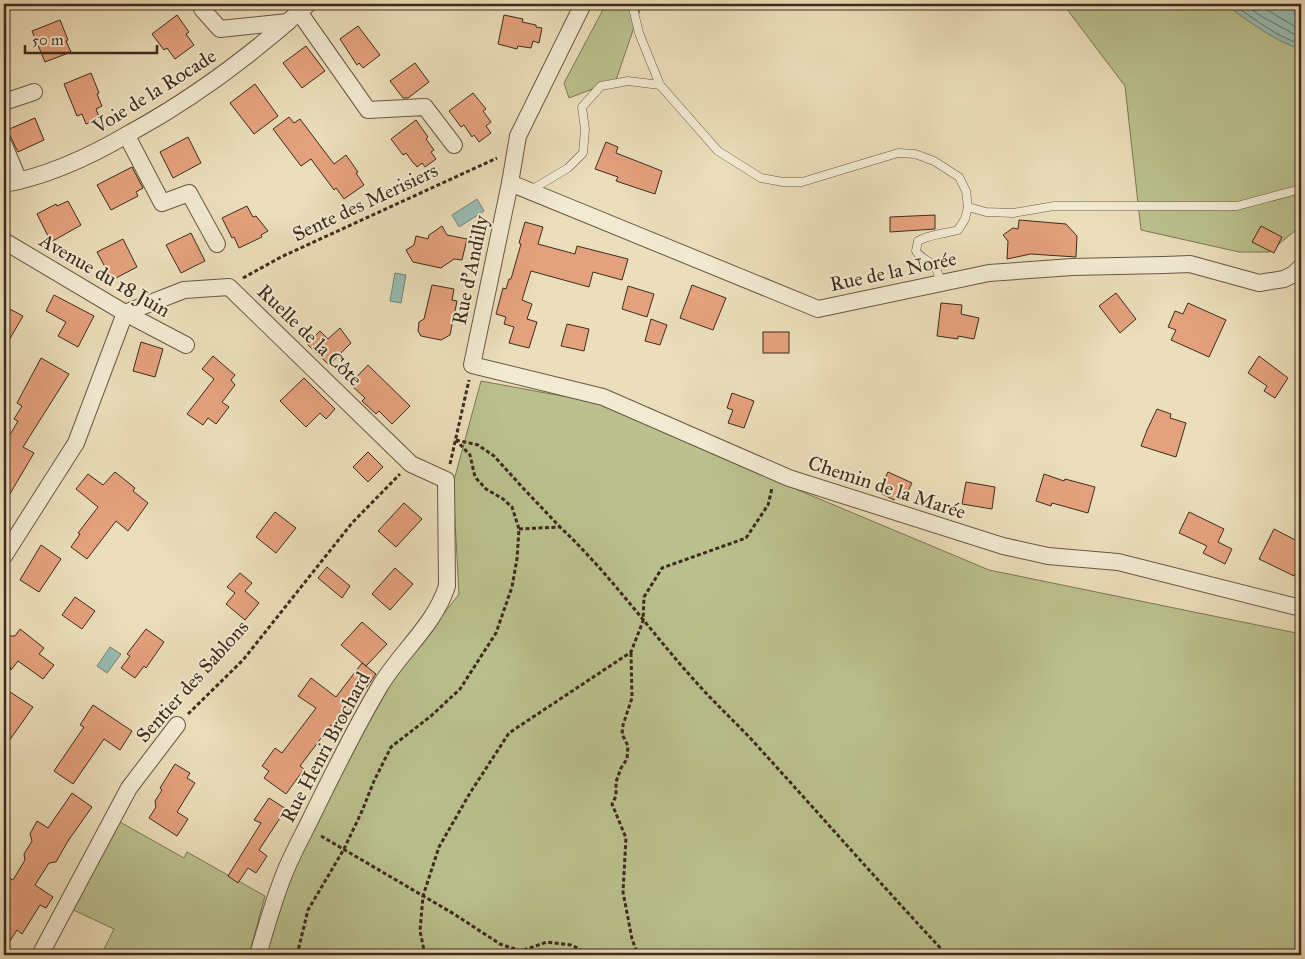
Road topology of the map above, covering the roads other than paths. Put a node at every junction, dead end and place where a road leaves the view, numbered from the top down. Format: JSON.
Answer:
{"nodes":[{"id":1,"x":583,"y":4,"type":"edge"},
{"id":2,"x":632,"y":4,"type":"edge"},
{"id":3,"x":202,"y":9,"type":"dead end"},
{"id":4,"x":298,"y":13,"type":"edge"},
{"id":5,"x":660,"y":85,"type":"junction"},
{"id":6,"x":34,"y":92,"type":"dead end"},
{"id":7,"x":4,"y":102,"type":"edge"},
{"id":8,"x":126,"y":136,"type":"junction"},
{"id":9,"x":4,"y":145,"type":"edge"},
{"id":10,"x":454,"y":145,"type":"dead end"},
{"id":11,"x":11,"y":183,"type":"edge"},
{"id":12,"x":510,"y":183,"type":"junction"},
{"id":13,"x":1301,"y":190,"type":"edge"},
{"id":14,"x":530,"y":191,"type":"junction"},
{"id":15,"x":968,"y":207,"type":"junction"},
{"id":16,"x":4,"y":241,"type":"edge"},
{"id":17,"x":217,"y":244,"type":"dead end"},
{"id":18,"x":1301,"y":267,"type":"edge"},
{"id":19,"x":941,"y":283,"type":"junction"},
{"id":20,"x":125,"y":313,"type":"junction"},
{"id":21,"x":186,"y":345,"type":"dead end"},
{"id":22,"x":472,"y":365,"type":"joint"},
{"id":23,"x":446,"y":480,"type":"joint"},
{"id":24,"x":4,"y":556,"type":"edge"},
{"id":25,"x":1301,"y":608,"type":"edge"},
{"id":26,"x":177,"y":725,"type":"road end"},
{"id":27,"x":40,"y":955,"type":"edge"},
{"id":28,"x":258,"y":955,"type":"edge"}],
"edges":[{"from":1,"to":12,"type":"street","name":"Rue d'Andilly"},
{"from":2,"to":5,"type":"lane"},
{"from":3,"to":4,"type":"street"},
{"from":4,"to":8,"type":"street","name":"Voie de la Rocade"},
{"from":4,"to":10,"type":"street"},
{"from":5,"to":14,"type":"lane"},
{"from":5,"to":15,"type":"lane"},
{"from":6,"to":7,"type":"street"},
{"from":8,"to":11,"type":"street","name":"Voie de la Rocade"},
{"from":8,"to":17,"type":"street"},
{"from":9,"to":11,"type":"street"},
{"from":12,"to":14,"type":"street","name":"Rue de la Norée"},
{"from":12,"to":22,"type":"street","name":"Rue d'Andilly"},
{"from":13,"to":15,"type":"lane"},
{"from":14,"to":19,"type":"street","name":"Rue de la Norée"},
{"from":15,"to":19,"type":"lane"},
{"from":16,"to":20,"type":"street","name":"Avenue du 18 Juin"},
{"from":18,"to":19,"type":"street","name":"Rue de la Norée"},
{"from":20,"to":21,"type":"street","name":"Avenue du 18 Juin"},
{"from":20,"to":23,"type":"street","name":"Ruelle de la Côte"},
{"from":20,"to":24,"type":"street"},
{"from":22,"to":25,"type":"street","name":"Chemin de la Marée"},
{"from":23,"to":28,"type":"street","name":"Rue Henri Brochard"},
{"from":26,"to":27,"type":"street","name":"Sentier des Sablons"}]}
